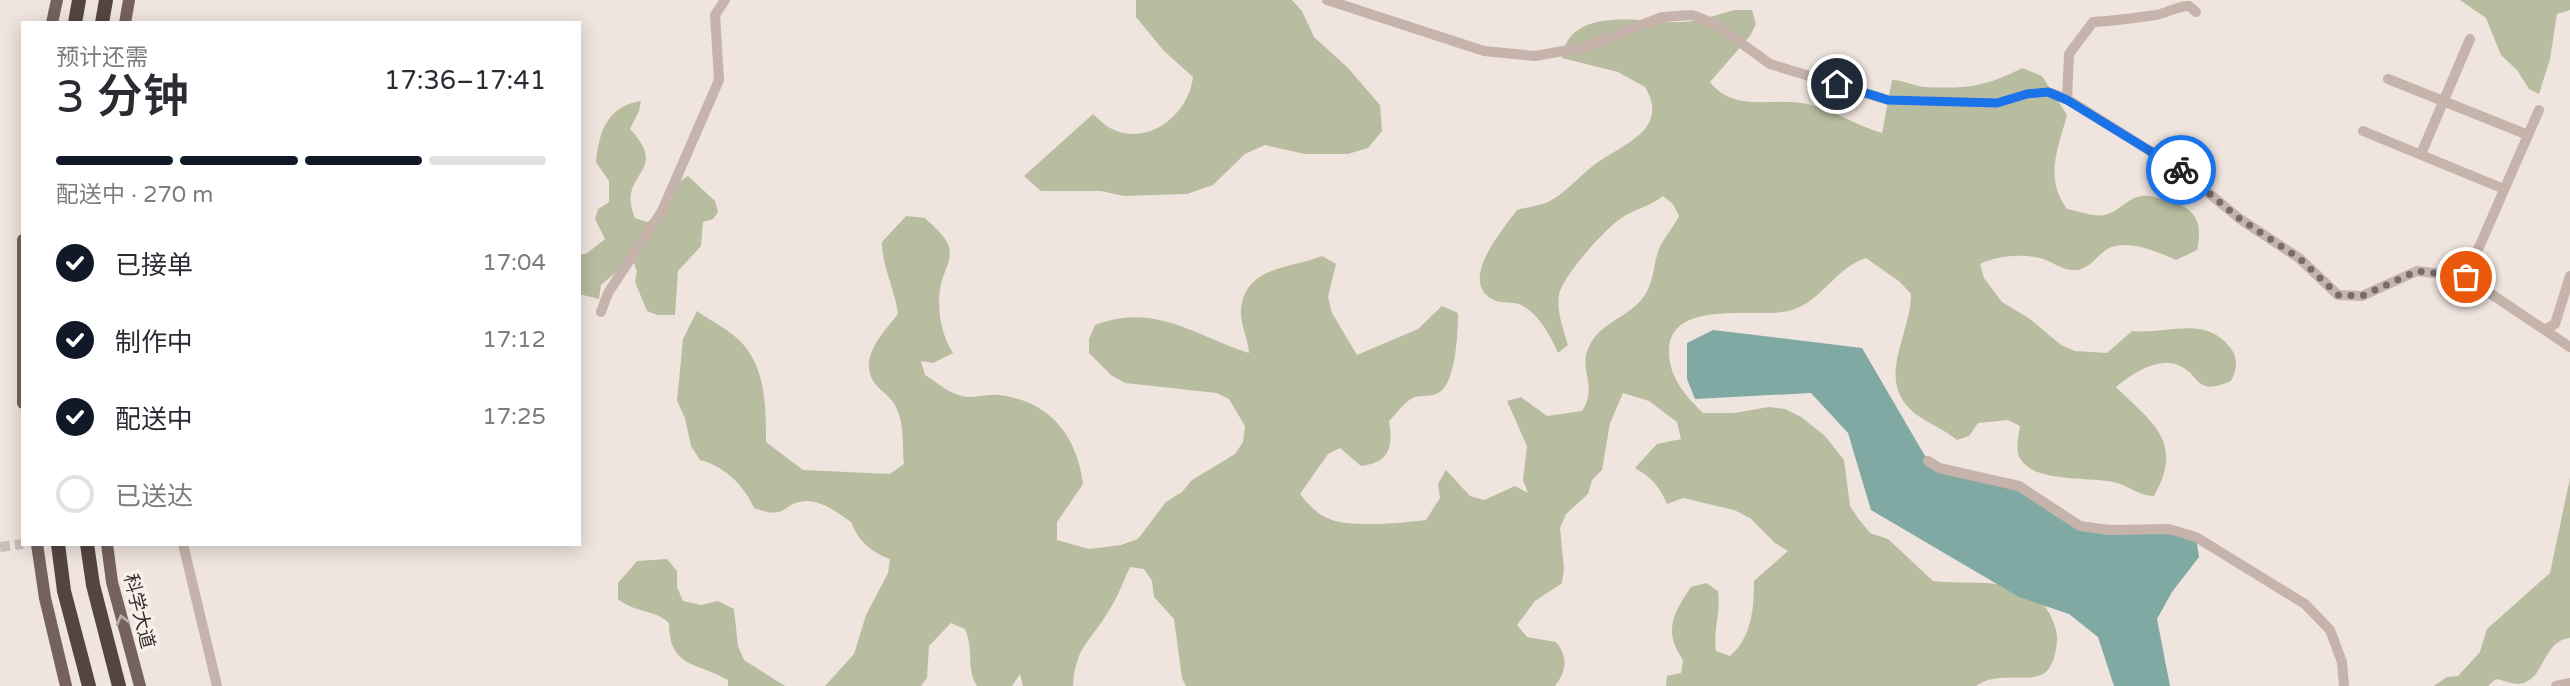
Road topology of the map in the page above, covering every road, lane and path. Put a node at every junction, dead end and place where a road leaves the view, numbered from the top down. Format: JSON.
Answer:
{"nodes":[{"id":1,"x":57,"y":0,"type":"edge"},
{"id":2,"x":79,"y":0,"type":"edge"},
{"id":3,"x":106,"y":0,"type":"edge"},
{"id":4,"x":129,"y":0,"type":"edge"},
{"id":5,"x":725,"y":0,"type":"edge"},
{"id":6,"x":1327,"y":0,"type":"edge"},
{"id":7,"x":2196,"y":12,"type":"dead end"},
{"id":8,"x":52,"y":21,"type":"edge"},
{"id":9,"x":75,"y":21,"type":"edge"},
{"id":10,"x":102,"y":21,"type":"edge"},
{"id":11,"x":125,"y":21,"type":"edge"},
{"id":12,"x":2470,"y":39,"type":"dead end"},
{"id":13,"x":2388,"y":79,"type":"dead end"},
{"id":14,"x":2067,"y":100,"type":"junction"},
{"id":15,"x":2444,"y":101,"type":"junction"},
{"id":16,"x":2539,"y":110,"type":"dead end"},
{"id":17,"x":2363,"y":131,"type":"dead end"},
{"id":18,"x":2528,"y":135,"type":"junction"},
{"id":19,"x":2421,"y":155,"type":"junction"},
{"id":20,"x":2504,"y":190,"type":"junction"},
{"id":21,"x":2570,"y":276,"type":"edge"},
{"id":22,"x":2466,"y":277,"type":"junction"},
{"id":23,"x":601,"y":312,"type":"dead end"},
{"id":24,"x":2546,"y":329,"type":"junction"},
{"id":25,"x":2570,"y":347,"type":"edge"},
{"id":26,"x":1928,"y":461,"type":"dead end"},
{"id":27,"x":37,"y":546,"type":"edge"},
{"id":28,"x":58,"y":546,"type":"edge"},
{"id":29,"x":87,"y":546,"type":"edge"},
{"id":30,"x":107,"y":546,"type":"edge"},
{"id":31,"x":183,"y":546,"type":"edge"},
{"id":32,"x":2570,"y":683,"type":"edge"},
{"id":33,"x":66,"y":686,"type":"edge"},
{"id":34,"x":89,"y":686,"type":"edge"},
{"id":35,"x":118,"y":686,"type":"edge"},
{"id":36,"x":139,"y":686,"type":"edge"},
{"id":37,"x":217,"y":686,"type":"edge"},
{"id":38,"x":2344,"y":686,"type":"edge"},
{"id":39,"x":2556,"y":686,"type":"edge"}],
"edges":[{"from":1,"to":8,"type":"main road"},
{"from":2,"to":9,"type":"highway"},
{"from":3,"to":10,"type":"highway"},
{"from":4,"to":11,"type":"main road"},
{"from":5,"to":23,"type":"street"},
{"from":6,"to":14,"type":"street"},
{"from":7,"to":14,"type":"street"},
{"from":12,"to":15,"type":"street"},
{"from":13,"to":15,"type":"street"},
{"from":14,"to":22,"type":"street"},
{"from":15,"to":18,"type":"street"},
{"from":15,"to":19,"type":"street"},
{"from":16,"to":18,"type":"street"},
{"from":17,"to":19,"type":"street"},
{"from":18,"to":20,"type":"street"},
{"from":19,"to":20,"type":"street"},
{"from":20,"to":22,"type":"street"},
{"from":21,"to":24,"type":"street"},
{"from":22,"to":24,"type":"street"},
{"from":24,"to":25,"type":"street"},
{"from":26,"to":38,"type":"street"},
{"from":27,"to":33,"type":"main road"},
{"from":28,"to":34,"type":"highway"},
{"from":29,"to":35,"type":"highway","name":"科学大道"},
{"from":36,"to":30,"type":"main road","name":"科学大道","one_way":true},
{"from":31,"to":37,"type":"street"},
{"from":32,"to":39,"type":"street"}]}
